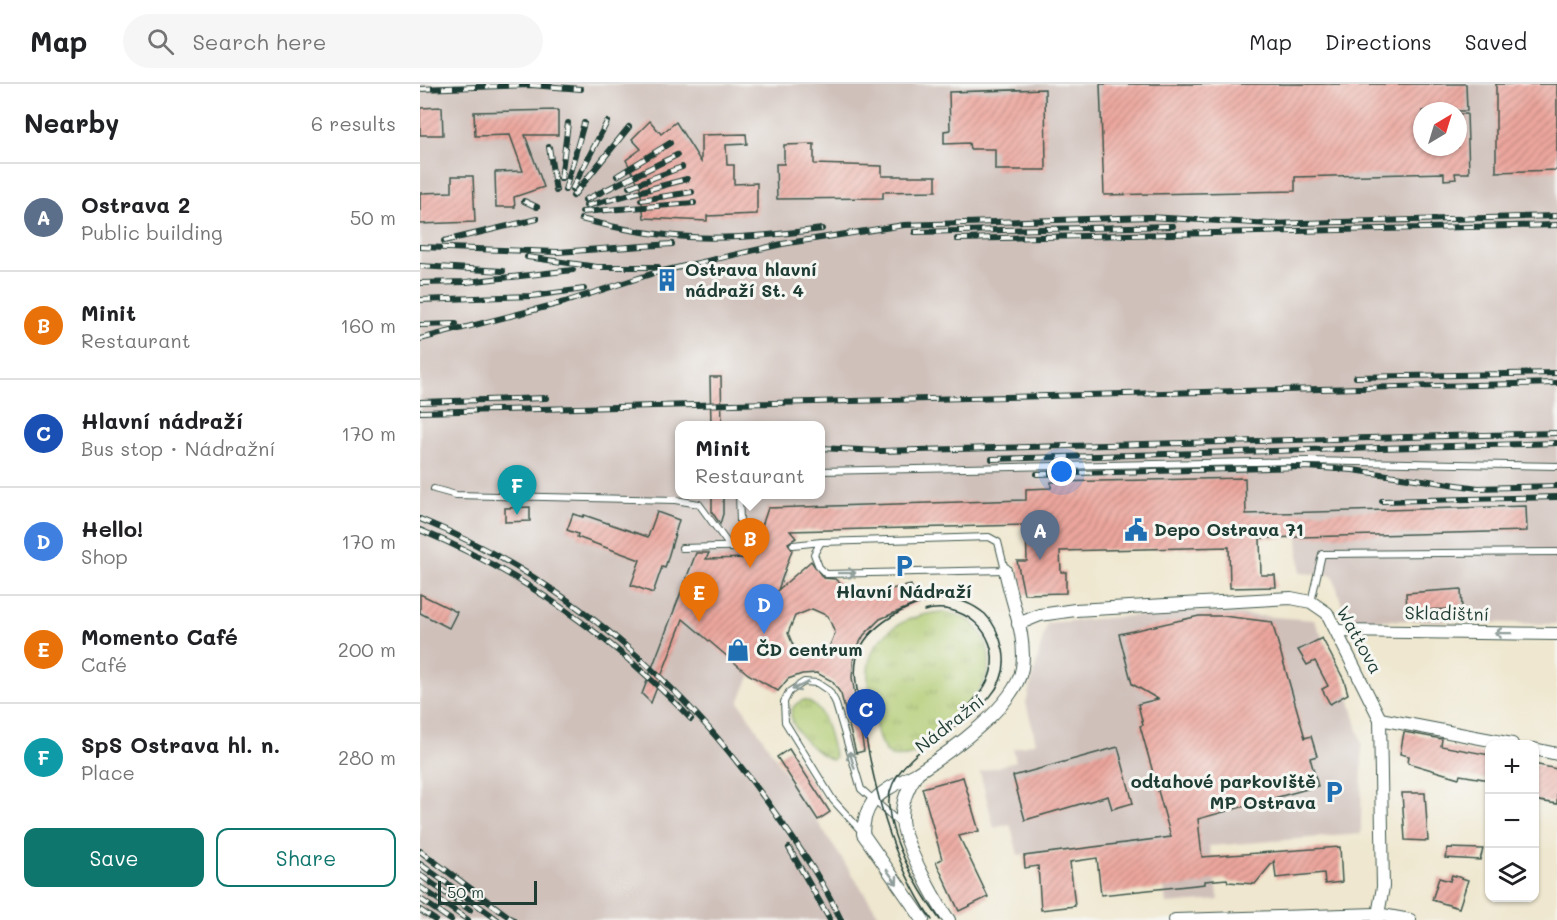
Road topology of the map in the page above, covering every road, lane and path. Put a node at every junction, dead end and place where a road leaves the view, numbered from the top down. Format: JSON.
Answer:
{"nodes":[{"id":1,"x":1557,"y":466,"type":"edge"},
{"id":2,"x":825,"y":471,"type":"edge"},
{"id":3,"x":434,"y":489,"type":"dead end"},
{"id":4,"x":739,"y":499,"type":"edge"},
{"id":5,"x":821,"y":542,"type":"junction"},
{"id":6,"x":793,"y":545,"type":"dead end"},
{"id":7,"x":755,"y":546,"type":"dead end"},
{"id":8,"x":682,"y":548,"type":"dead end"},
{"id":9,"x":731,"y":548,"type":"junction"},
{"id":10,"x":741,"y":548,"type":"junction"},
{"id":11,"x":1557,"y":552,"type":"edge"},
{"id":12,"x":1005,"y":570,"type":"junction"},
{"id":13,"x":1311,"y":602,"type":"junction"},
{"id":14,"x":1018,"y":624,"type":"junction"},
{"id":15,"x":1337,"y":631,"type":"junction"},
{"id":16,"x":1557,"y":634,"type":"edge"},
{"id":17,"x":1380,"y":719,"type":"junction"},
{"id":18,"x":1491,"y":740,"type":"edge"},
{"id":19,"x":1539,"y":750,"type":"edge"},
{"id":20,"x":1557,"y":754,"type":"edge"},
{"id":21,"x":920,"y":771,"type":"junction"},
{"id":22,"x":873,"y":801,"type":"junction"},
{"id":23,"x":903,"y":826,"type":"junction"},
{"id":24,"x":863,"y":834,"type":"junction"},
{"id":25,"x":1377,"y":917,"type":"edge"},
{"id":26,"x":1183,"y":919,"type":"edge"},
{"id":27,"x":923,"y":920,"type":"edge"},
{"id":28,"x":949,"y":920,"type":"edge"},
{"id":29,"x":1410,"y":920,"type":"edge"}],
"edges":[{"from":1,"to":2,"type":"lane"},
{"from":3,"to":9,"type":"lane"},
{"from":4,"to":10,"type":"lane"},
{"from":5,"to":6,"type":"lane"},
{"from":5,"to":12,"type":"lane"},
{"from":5,"to":12,"type":"lane","one_way":true},
{"from":7,"to":10,"type":"lane"},
{"from":8,"to":9,"type":"lane"},
{"from":9,"to":10,"type":"lane"},
{"from":11,"to":13,"type":"lane"},
{"from":12,"to":14,"type":"street","name":"Nádražní"},
{"from":13,"to":14,"type":"street","name":"Wattova"},
{"from":13,"to":15,"type":"street","name":"Wattova"},
{"from":14,"to":21,"type":"street","name":"Nádražní"},
{"from":16,"to":15,"type":"street","name":"Skladištní","one_way":true},
{"from":15,"to":17,"type":"street","name":"Wattova"},
{"from":17,"to":18,"type":"street"},
{"from":17,"to":25,"type":"street","name":"Wattova"},
{"from":19,"to":20,"type":"street"},
{"from":21,"to":22,"type":"street","name":"Nádražní"},
{"from":21,"to":23,"type":"street","name":"Nádražní"},
{"from":22,"to":23,"type":"lane"},
{"from":22,"to":24,"type":"street"},
{"from":22,"to":24,"type":"lane","one_way":true},
{"from":23,"to":28,"type":"street","name":"Nádražní"},
{"from":24,"to":27,"type":"street","one_way":true},
{"from":25,"to":26,"type":"street"},
{"from":25,"to":29,"type":"street"}]}
